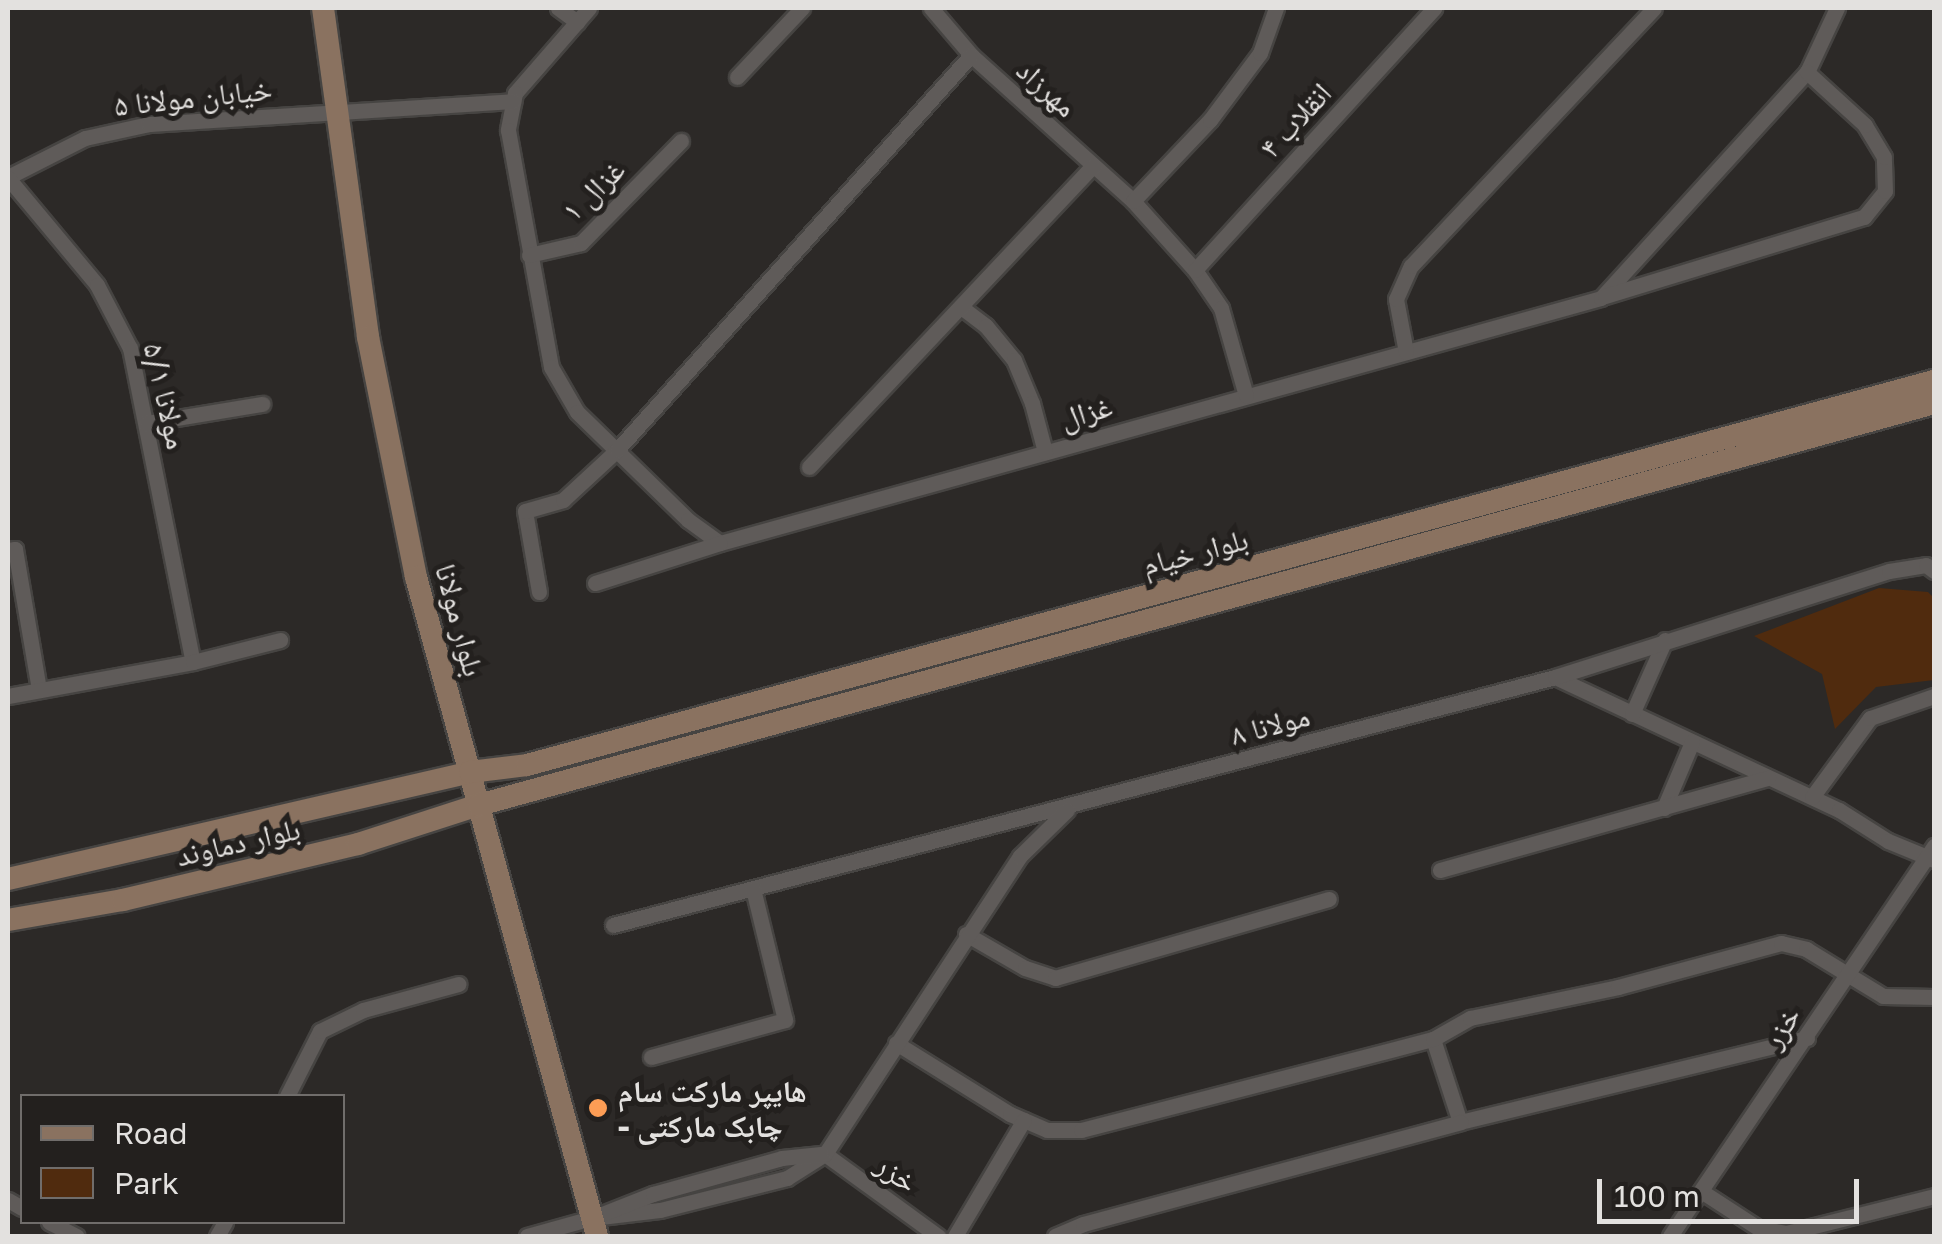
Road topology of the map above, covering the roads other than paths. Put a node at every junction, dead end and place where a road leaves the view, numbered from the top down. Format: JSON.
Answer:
{"nodes":[{"id":1,"x":322,"y":8,"type":"edge"},
{"id":2,"x":558,"y":8,"type":"edge"},
{"id":3,"x":589,"y":8,"type":"edge"},
{"id":4,"x":802,"y":8,"type":"edge"},
{"id":5,"x":931,"y":8,"type":"edge"},
{"id":6,"x":1276,"y":8,"type":"edge"},
{"id":7,"x":1434,"y":8,"type":"edge"},
{"id":8,"x":1654,"y":8,"type":"edge"},
{"id":9,"x":1836,"y":8,"type":"edge"},
{"id":10,"x":576,"y":22,"type":"junction"},
{"id":11,"x":971,"y":56,"type":"junction"},
{"id":12,"x":1807,"y":72,"type":"junction"},
{"id":13,"x":737,"y":77,"type":"dead end"},
{"id":14,"x":513,"y":101,"type":"junction"},
{"id":15,"x":334,"y":114,"type":"junction"},
{"id":16,"x":681,"y":141,"type":"dead end"},
{"id":17,"x":1093,"y":166,"type":"junction"},
{"id":18,"x":8,"y":178,"type":"edge"},
{"id":19,"x":1134,"y":201,"type":"junction"},
{"id":20,"x":530,"y":255,"type":"junction"},
{"id":21,"x":1195,"y":270,"type":"junction"},
{"id":22,"x":1601,"y":298,"type":"junction"},
{"id":23,"x":961,"y":307,"type":"junction"},
{"id":24,"x":1406,"y":352,"type":"junction"},
{"id":25,"x":1934,"y":381,"type":"edge"},
{"id":26,"x":1246,"y":396,"type":"junction"},
{"id":27,"x":1934,"y":403,"type":"edge"},
{"id":28,"x":262,"y":404,"type":"dead end"},
{"id":29,"x":147,"y":424,"type":"junction"},
{"id":30,"x":617,"y":450,"type":"junction"},
{"id":31,"x":1044,"y":452,"type":"junction"},
{"id":32,"x":809,"y":467,"type":"dead end"},
{"id":33,"x":720,"y":543,"type":"junction"},
{"id":34,"x":8,"y":550,"type":"edge"},
{"id":35,"x":1934,"y":570,"type":"edge"},
{"id":36,"x":594,"y":583,"type":"dead end"},
{"id":37,"x":538,"y":592,"type":"dead end"},
{"id":38,"x":280,"y":640,"type":"dead end"},
{"id":39,"x":1665,"y":640,"type":"junction"},
{"id":40,"x":193,"y":662,"type":"junction"},
{"id":41,"x":1555,"y":676,"type":"junction"},
{"id":42,"x":39,"y":690,"type":"junction"},
{"id":43,"x":8,"y":696,"type":"edge"},
{"id":44,"x":1934,"y":696,"type":"edge"},
{"id":45,"x":1632,"y":714,"type":"junction"},
{"id":46,"x":1692,"y":742,"type":"junction"},
{"id":47,"x":470,"y":772,"type":"junction"},
{"id":48,"x":1768,"y":778,"type":"junction"},
{"id":49,"x":1812,"y":798,"type":"junction"},
{"id":50,"x":479,"y":805,"type":"junction"},
{"id":51,"x":1069,"y":808,"type":"junction"},
{"id":52,"x":1664,"y":808,"type":"junction"},
{"id":53,"x":1933,"y":853,"type":"edge"},
{"id":54,"x":1440,"y":870,"type":"dead end"},
{"id":55,"x":8,"y":879,"type":"edge"},
{"id":56,"x":753,"y":889,"type":"junction"},
{"id":57,"x":1329,"y":899,"type":"dead end"},
{"id":58,"x":8,"y":920,"type":"edge"},
{"id":59,"x":613,"y":925,"type":"dead end"},
{"id":60,"x":966,"y":934,"type":"junction"},
{"id":61,"x":1848,"y":977,"type":"junction"},
{"id":62,"x":459,"y":984,"type":"dead end"},
{"id":63,"x":1934,"y":997,"type":"edge"},
{"id":64,"x":1807,"y":1038,"type":"junction"},
{"id":65,"x":1433,"y":1039,"type":"junction"},
{"id":66,"x":896,"y":1043,"type":"junction"},
{"id":67,"x":651,"y":1057,"type":"dead end"},
{"id":68,"x":287,"y":1094,"type":"edge"},
{"id":69,"x":1024,"y":1120,"type":"junction"},
{"id":70,"x":1460,"y":1122,"type":"junction"},
{"id":71,"x":825,"y":1154,"type":"junction"},
{"id":72,"x":1701,"y":1191,"type":"junction"},
{"id":73,"x":1934,"y":1196,"type":"edge"},
{"id":74,"x":595,"y":1227,"type":"edge"},
{"id":75,"x":913,"y":1229,"type":"edge"},
{"id":76,"x":527,"y":1236,"type":"edge"},
{"id":77,"x":938,"y":1236,"type":"edge"},
{"id":78,"x":955,"y":1236,"type":"edge"},
{"id":79,"x":1054,"y":1236,"type":"edge"},
{"id":80,"x":1670,"y":1236,"type":"edge"}],
"edges":[{"from":1,"to":15,"type":"street","name":"بلوار مولانا"},
{"from":2,"to":10,"type":"street"},
{"from":3,"to":10,"type":"street"},
{"from":4,"to":13,"type":"street"},
{"from":5,"to":11,"type":"street","name":"مهرزاد"},
{"from":6,"to":19,"type":"street"},
{"from":7,"to":21,"type":"street","name":"انقلاب ۴"},
{"from":8,"to":24,"type":"street"},
{"from":9,"to":12,"type":"street"},
{"from":10,"to":14,"type":"street"},
{"from":11,"to":17,"type":"street","name":"مهرزاد"},
{"from":11,"to":30,"type":"street"},
{"from":12,"to":22,"type":"street"},
{"from":12,"to":22,"type":"street","name":"غزال"},
{"from":14,"to":15,"type":"street","name":"خیابان مولانا ۵"},
{"from":14,"to":20,"type":"street"},
{"from":15,"to":18,"type":"street","name":"خیابان مولانا ۵"},
{"from":15,"to":47,"type":"street","name":"بلوار مولانا"},
{"from":16,"to":20,"type":"street","name":"غزال ۱"},
{"from":17,"to":19,"type":"street","name":"مهرزاد"},
{"from":17,"to":23,"type":"street"},
{"from":18,"to":29,"type":"street","name":"مولانا ۵/۱"},
{"from":19,"to":21,"type":"street","name":"مهرزاد"},
{"from":20,"to":30,"type":"street"},
{"from":21,"to":26,"type":"street","name":"مهرزاد"},
{"from":22,"to":24,"type":"street","name":"غزال"},
{"from":23,"to":31,"type":"street"},
{"from":23,"to":32,"type":"street"},
{"from":24,"to":26,"type":"street","name":"غزال"},
{"from":25,"to":47,"type":"street","name":"بلوار خیام"},
{"from":26,"to":31,"type":"street","name":"غزال"},
{"from":27,"to":50,"type":"street","name":"بلوار خیام"},
{"from":28,"to":29,"type":"street"},
{"from":29,"to":40,"type":"street","name":"مولانا ۵/۱"},
{"from":30,"to":33,"type":"street"},
{"from":30,"to":37,"type":"street"},
{"from":31,"to":33,"type":"street","name":"غزال"},
{"from":33,"to":36,"type":"street","name":"غزال"},
{"from":34,"to":42,"type":"street"},
{"from":35,"to":39,"type":"street","name":"مولانا ۸"},
{"from":38,"to":40,"type":"street"},
{"from":39,"to":41,"type":"street","name":"مولانا ۸"},
{"from":39,"to":45,"type":"street"},
{"from":40,"to":42,"type":"street"},
{"from":41,"to":45,"type":"street"},
{"from":41,"to":51,"type":"street","name":"مولانا ۸"},
{"from":42,"to":43,"type":"street"},
{"from":44,"to":49,"type":"street"},
{"from":45,"to":46,"type":"street"},
{"from":46,"to":48,"type":"street"},
{"from":46,"to":52,"type":"street"},
{"from":47,"to":50,"type":"street","name":"بلوار مولانا"},
{"from":47,"to":55,"type":"street","name":"بلوار دماوند"},
{"from":48,"to":49,"type":"street"},
{"from":48,"to":52,"type":"street"},
{"from":49,"to":53,"type":"street"},
{"from":50,"to":58,"type":"street","name":"بلوار دماوند"},
{"from":50,"to":74,"type":"street","name":"بلوار مولانا"},
{"from":51,"to":56,"type":"street","name":"مولانا ۸"},
{"from":51,"to":60,"type":"street"},
{"from":52,"to":54,"type":"street"},
{"from":53,"to":61,"type":"street","name":"خزر"},
{"from":56,"to":59,"type":"street","name":"مولانا ۸"},
{"from":56,"to":67,"type":"street"},
{"from":57,"to":60,"type":"street"},
{"from":60,"to":66,"type":"street"},
{"from":61,"to":63,"type":"street"},
{"from":61,"to":64,"type":"street","name":"خزر"},
{"from":61,"to":65,"type":"street"},
{"from":62,"to":68,"type":"street"},
{"from":64,"to":70,"type":"street"},
{"from":64,"to":72,"type":"street","name":"خزر"},
{"from":65,"to":69,"type":"street"},
{"from":65,"to":70,"type":"street"},
{"from":66,"to":69,"type":"street"},
{"from":66,"to":71,"type":"street"},
{"from":69,"to":78,"type":"street"},
{"from":70,"to":79,"type":"street"},
{"from":71,"to":74,"type":"street"},
{"from":71,"to":75,"type":"street","name":"خزر"},
{"from":72,"to":73,"type":"street"},
{"from":72,"to":80,"type":"street","name":"خزر"},
{"from":74,"to":76,"type":"street"},
{"from":75,"to":77,"type":"street","name":"خزر"}]}
